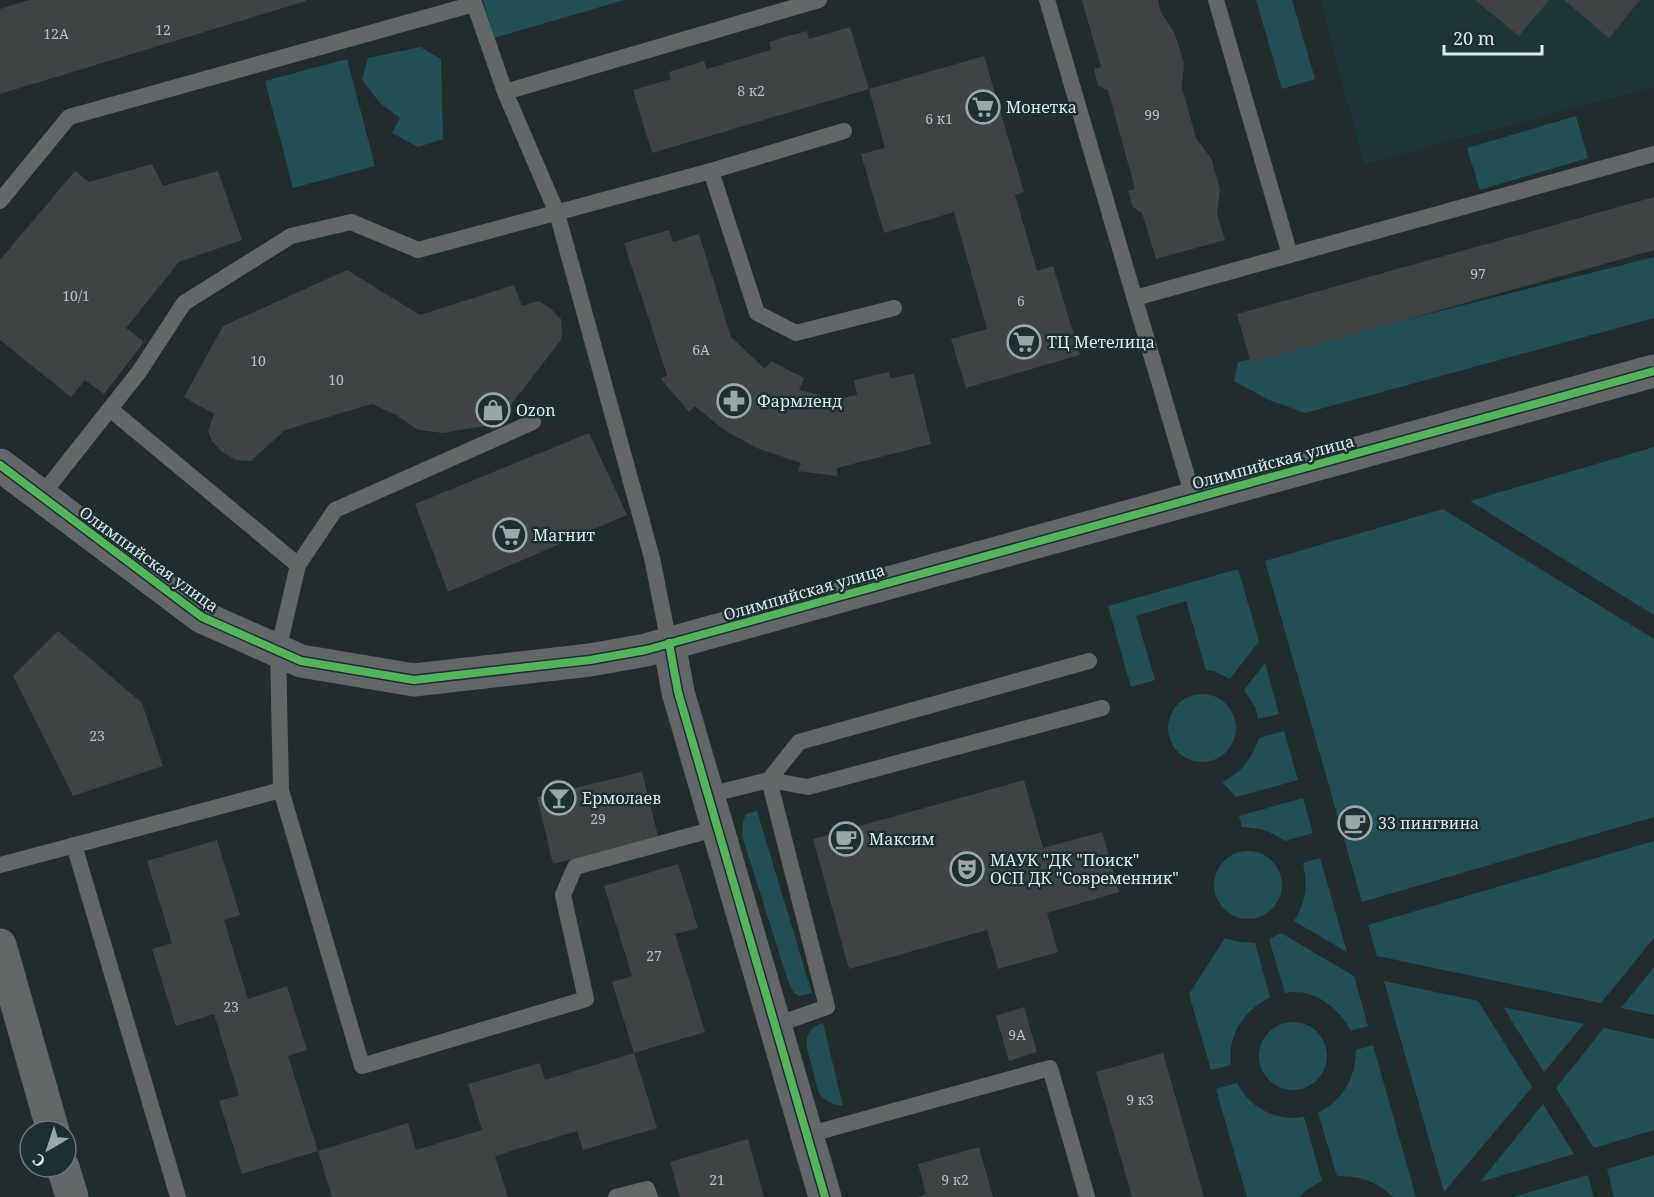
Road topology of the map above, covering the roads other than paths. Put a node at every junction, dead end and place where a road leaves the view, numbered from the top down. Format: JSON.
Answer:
{"nodes":[{"id":1,"x":819,"y":0,"type":"edge"},
{"id":2,"x":1047,"y":0,"type":"edge"},
{"id":3,"x":1216,"y":0,"type":"edge"},
{"id":4,"x":474,"y":2,"type":"edge"},
{"id":5,"x":505,"y":92,"type":"junction"},
{"id":6,"x":844,"y":131,"type":"dead end"},
{"id":7,"x":1654,"y":154,"type":"edge"},
{"id":8,"x":711,"y":171,"type":"junction"},
{"id":9,"x":0,"y":201,"type":"edge"},
{"id":10,"x":556,"y":213,"type":"junction"},
{"id":11,"x":1290,"y":255,"type":"junction"},
{"id":12,"x":1135,"y":298,"type":"junction"},
{"id":13,"x":894,"y":308,"type":"dead end"},
{"id":14,"x":1654,"y":371,"type":"edge"},
{"id":15,"x":110,"y":409,"type":"junction"},
{"id":16,"x":533,"y":422,"type":"dead end"},
{"id":17,"x":0,"y":465,"type":"edge"},
{"id":18,"x":41,"y":496,"type":"junction"},
{"id":19,"x":1194,"y":498,"type":"junction"},
{"id":20,"x":298,"y":565,"type":"junction"},
{"id":21,"x":669,"y":643,"type":"junction"},
{"id":22,"x":278,"y":651,"type":"junction"},
{"id":23,"x":1089,"y":661,"type":"dead end"},
{"id":24,"x":1102,"y":708,"type":"dead end"},
{"id":25,"x":769,"y":780,"type":"junction"},
{"id":26,"x":281,"y":790,"type":"junction"},
{"id":27,"x":708,"y":795,"type":"junction"},
{"id":28,"x":718,"y":828,"type":"junction"},
{"id":29,"x":74,"y":845,"type":"junction"},
{"id":30,"x":0,"y":865,"type":"edge"},
{"id":31,"x":0,"y":945,"type":"edge"},
{"id":32,"x":776,"y":1025,"type":"junction"},
{"id":33,"x":50,"y":1119,"type":"edge"},
{"id":34,"x":807,"y":1135,"type":"junction"},
{"id":35,"x":67,"y":1179,"type":"edge"},
{"id":36,"x":72,"y":1197,"type":"edge"},
{"id":37,"x":178,"y":1197,"type":"edge"},
{"id":38,"x":616,"y":1197,"type":"edge"},
{"id":39,"x":650,"y":1197,"type":"edge"},
{"id":40,"x":825,"y":1197,"type":"edge"},
{"id":41,"x":1087,"y":1197,"type":"edge"}],
"edges":[{"from":1,"to":5,"type":"lane"},
{"from":2,"to":12,"type":"lane"},
{"from":3,"to":11,"type":"lane"},
{"from":4,"to":5,"type":"lane"},
{"from":4,"to":9,"type":"lane"},
{"from":5,"to":10,"type":"lane"},
{"from":6,"to":8,"type":"lane"},
{"from":7,"to":11,"type":"lane"},
{"from":8,"to":10,"type":"lane"},
{"from":8,"to":13,"type":"lane"},
{"from":10,"to":15,"type":"lane"},
{"from":10,"to":21,"type":"lane"},
{"from":11,"to":12,"type":"lane"},
{"from":12,"to":19,"type":"lane"},
{"from":14,"to":19,"type":"street","name":"Олимпийская улица"},
{"from":15,"to":18,"type":"lane"},
{"from":15,"to":20,"type":"lane"},
{"from":16,"to":20,"type":"lane"},
{"from":17,"to":18,"type":"street","name":"Олимпийская улица"},
{"from":18,"to":22,"type":"street","name":"Олимпийская улица"},
{"from":19,"to":21,"type":"street","name":"Олимпийская улица"},
{"from":20,"to":22,"type":"lane"},
{"from":21,"to":22,"type":"street","name":"Олимпийская улица"},
{"from":21,"to":27,"type":"street"},
{"from":22,"to":26,"type":"lane"},
{"from":23,"to":25,"type":"lane"},
{"from":24,"to":25,"type":"lane"},
{"from":25,"to":27,"type":"lane"},
{"from":25,"to":32,"type":"lane"},
{"from":26,"to":28,"type":"lane"},
{"from":26,"to":29,"type":"lane"},
{"from":27,"to":28,"type":"street"},
{"from":28,"to":32,"type":"street"},
{"from":29,"to":30,"type":"lane"},
{"from":29,"to":37,"type":"lane"},
{"from":31,"to":33,"type":"street"},
{"from":32,"to":34,"type":"street"},
{"from":34,"to":40,"type":"street"},
{"from":34,"to":41,"type":"lane"},
{"from":35,"to":36,"type":"street"},
{"from":38,"to":39,"type":"lane"}]}
